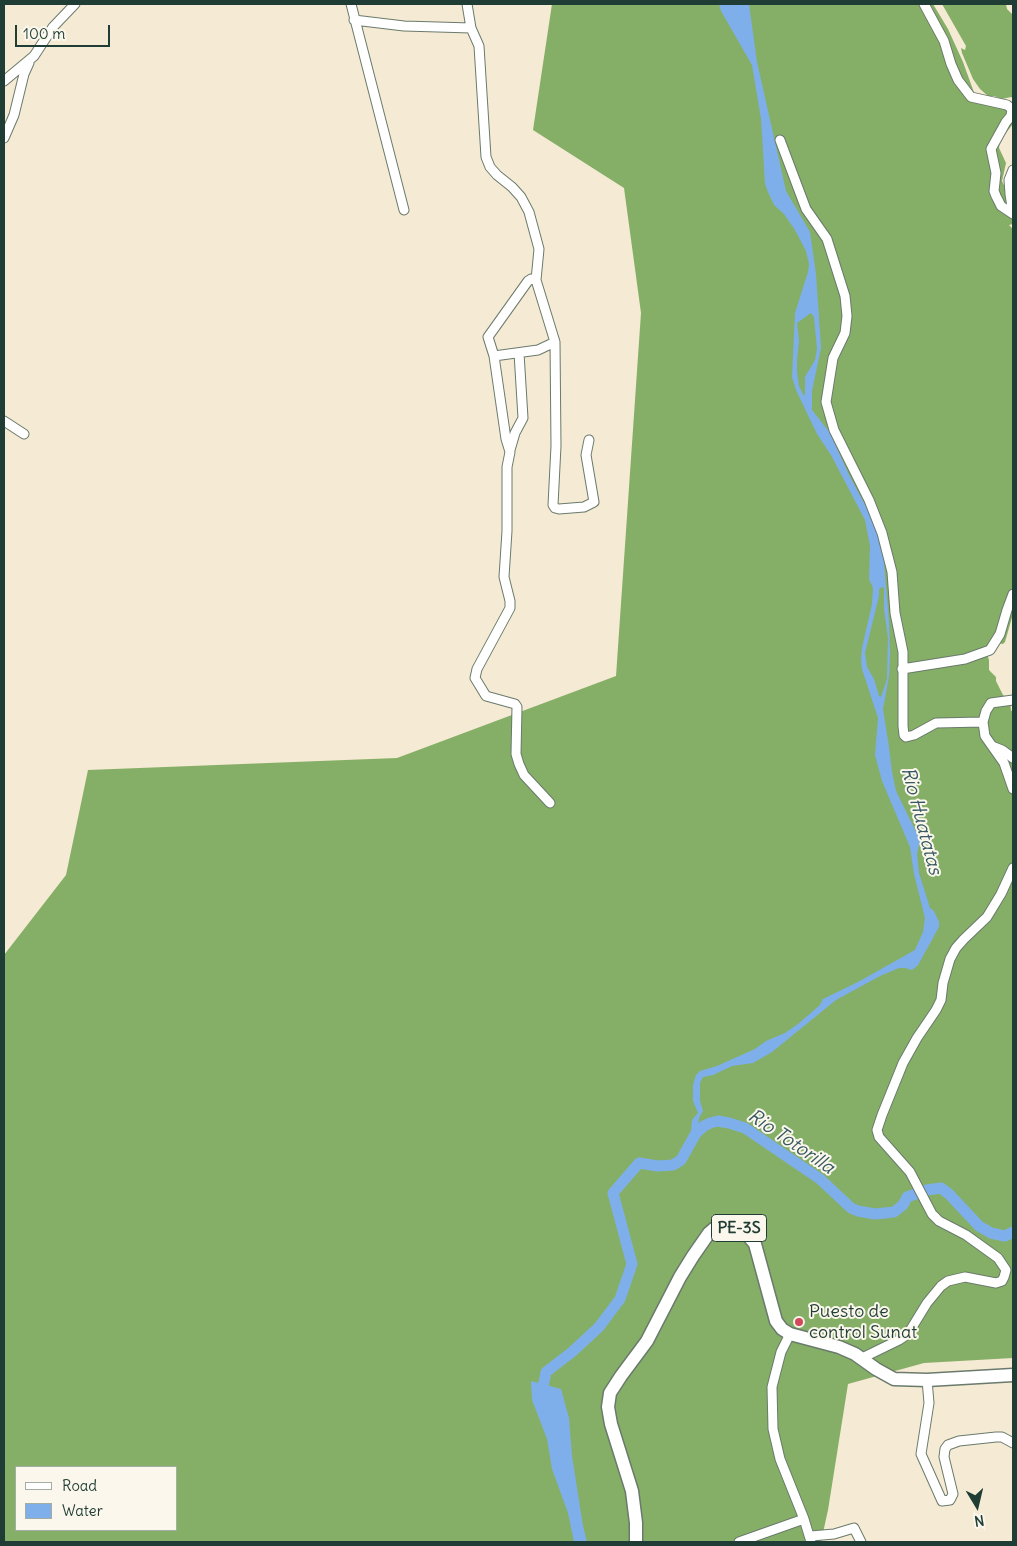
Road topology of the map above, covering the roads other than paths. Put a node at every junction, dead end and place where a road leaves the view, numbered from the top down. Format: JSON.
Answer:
{"nodes":[{"id":1,"x":75,"y":4,"type":"edge"},
{"id":2,"x":350,"y":4,"type":"edge"},
{"id":3,"x":467,"y":4,"type":"edge"},
{"id":4,"x":924,"y":4,"type":"edge"},
{"id":5,"x":354,"y":20,"type":"junction"},
{"id":6,"x":471,"y":28,"type":"junction"},
{"id":7,"x":30,"y":60,"type":"junction"},
{"id":8,"x":4,"y":81,"type":"edge"},
{"id":9,"x":4,"y":138,"type":"edge"},
{"id":10,"x":780,"y":140,"type":"dead end"},
{"id":11,"x":1013,"y":170,"type":"edge"},
{"id":12,"x":404,"y":210,"type":"dead end"},
{"id":13,"x":1013,"y":214,"type":"edge"},
{"id":14,"x":536,"y":280,"type":"junction"},
{"id":15,"x":555,"y":342,"type":"junction"},
{"id":16,"x":519,"y":354,"type":"junction"},
{"id":17,"x":494,"y":356,"type":"junction"},
{"id":18,"x":4,"y":421,"type":"edge"},
{"id":19,"x":24,"y":434,"type":"dead end"},
{"id":20,"x":589,"y":440,"type":"dead end"},
{"id":21,"x":510,"y":452,"type":"junction"},
{"id":22,"x":1013,"y":594,"type":"edge"},
{"id":23,"x":902,"y":669,"type":"junction"},
{"id":24,"x":1013,"y":700,"type":"edge"},
{"id":25,"x":983,"y":722,"type":"junction"},
{"id":26,"x":991,"y":746,"type":"junction"},
{"id":27,"x":1013,"y":758,"type":"edge"},
{"id":28,"x":1013,"y":789,"type":"edge"},
{"id":29,"x":550,"y":803,"type":"dead end"},
{"id":30,"x":1013,"y":868,"type":"edge"},
{"id":31,"x":790,"y":1334,"type":"junction"},
{"id":32,"x":860,"y":1359,"type":"junction"},
{"id":33,"x":1013,"y":1375,"type":"edge"},
{"id":34,"x":927,"y":1380,"type":"junction"},
{"id":35,"x":1013,"y":1443,"type":"edge"},
{"id":36,"x":804,"y":1519,"type":"junction"},
{"id":37,"x":811,"y":1539,"type":"edge"},
{"id":38,"x":636,"y":1542,"type":"edge"},
{"id":39,"x":739,"y":1542,"type":"edge"},
{"id":40,"x":861,"y":1542,"type":"edge"}],
"edges":[{"from":1,"to":7,"type":"street"},
{"from":2,"to":5,"type":"street"},
{"from":3,"to":6,"type":"street"},
{"from":4,"to":13,"type":"street"},
{"from":5,"to":6,"type":"street"},
{"from":5,"to":12,"type":"street"},
{"from":6,"to":14,"type":"street"},
{"from":7,"to":8,"type":"street"},
{"from":7,"to":9,"type":"street"},
{"from":10,"to":23,"type":"street"},
{"from":11,"to":13,"type":"street"},
{"from":14,"to":15,"type":"street"},
{"from":14,"to":17,"type":"street"},
{"from":15,"to":16,"type":"street"},
{"from":15,"to":20,"type":"street"},
{"from":16,"to":17,"type":"street"},
{"from":16,"to":21,"type":"street"},
{"from":17,"to":21,"type":"street"},
{"from":18,"to":19,"type":"street"},
{"from":21,"to":29,"type":"street"},
{"from":22,"to":23,"type":"street"},
{"from":23,"to":25,"type":"street"},
{"from":24,"to":25,"type":"street"},
{"from":25,"to":26,"type":"street"},
{"from":26,"to":27,"type":"street"},
{"from":26,"to":28,"type":"street"},
{"from":30,"to":32,"type":"street"},
{"from":31,"to":32,"type":"highway"},
{"from":31,"to":36,"type":"street"},
{"from":31,"to":38,"type":"highway","number":"PE-3S"},
{"from":32,"to":34,"type":"highway"},
{"from":33,"to":34,"type":"highway"},
{"from":34,"to":35,"type":"street"},
{"from":36,"to":37,"type":"street"},
{"from":36,"to":39,"type":"street"},
{"from":37,"to":40,"type":"street"}]}
